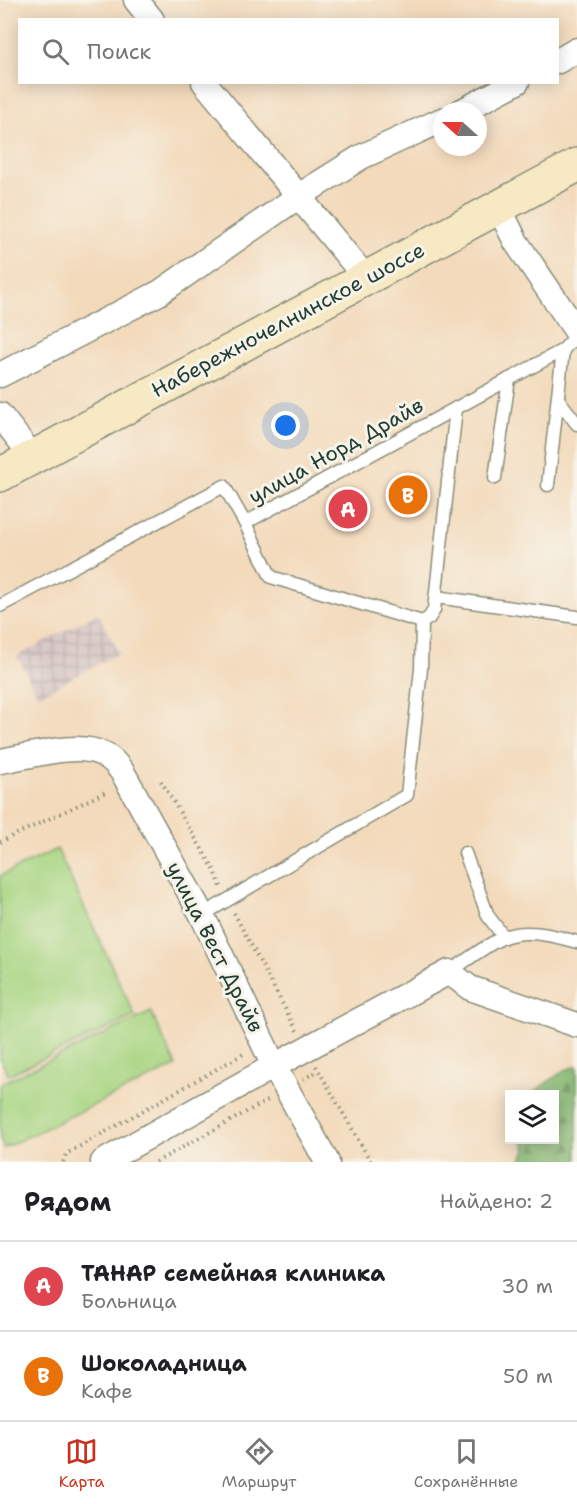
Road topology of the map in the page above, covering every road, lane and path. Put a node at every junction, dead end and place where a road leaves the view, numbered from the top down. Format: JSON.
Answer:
{"nodes":[{"id":1,"x":136,"y":0,"type":"edge"},
{"id":2,"x":150,"y":18,"type":"edge"},
{"id":3,"x":577,"y":50,"type":"edge"},
{"id":4,"x":559,"y":60,"type":"edge"},
{"id":5,"x":206,"y":84,"type":"edge"},
{"id":6,"x":514,"y":84,"type":"edge"},
{"id":7,"x":479,"y":102,"type":"edge"},
{"id":8,"x":433,"y":124,"type":"edge"},
{"id":9,"x":577,"y":165,"type":"edge"},
{"id":10,"x":299,"y":196,"type":"junction"},
{"id":11,"x":499,"y":208,"type":"junction"},
{"id":12,"x":366,"y":278,"type":"junction"},
{"id":13,"x":572,"y":339,"type":"edge"},
{"id":14,"x":0,"y":375,"type":"edge"},
{"id":15,"x":509,"y":379,"type":"junction"},
{"id":16,"x":558,"y":399,"type":"junction"},
{"id":17,"x":456,"y":408,"type":"junction"},
{"id":18,"x":0,"y":415,"type":"edge"},
{"id":19,"x":577,"y":424,"type":"edge"},
{"id":20,"x":33,"y":457,"type":"junction"},
{"id":21,"x":0,"y":475,"type":"edge"},
{"id":22,"x":495,"y":478,"type":"dead end"},
{"id":23,"x":548,"y":486,"type":"dead end"},
{"id":24,"x":245,"y":523,"type":"junction"},
{"id":25,"x":436,"y":597,"type":"junction"},
{"id":26,"x":0,"y":606,"type":"edge"},
{"id":27,"x":577,"y":616,"type":"edge"},
{"id":28,"x":422,"y":621,"type":"junction"},
{"id":29,"x":0,"y":761,"type":"edge"},
{"id":30,"x":161,"y":782,"type":"dead end"},
{"id":31,"x":104,"y":784,"type":"dead end"},
{"id":32,"x":108,"y":791,"type":"junction"},
{"id":33,"x":113,"y":800,"type":"dead end"},
{"id":34,"x":0,"y":842,"type":"edge"},
{"id":35,"x":465,"y":853,"type":"dead end"},
{"id":36,"x":227,"y":901,"type":"junction"},
{"id":37,"x":202,"y":915,"type":"junction"},
{"id":38,"x":504,"y":937,"type":"junction"},
{"id":39,"x":577,"y":942,"type":"edge"},
{"id":40,"x":449,"y":972,"type":"junction"},
{"id":41,"x":577,"y":1025,"type":"edge"},
{"id":42,"x":306,"y":1048,"type":"junction"},
{"id":43,"x":252,"y":1049,"type":"dead end"},
{"id":44,"x":274,"y":1066,"type":"junction"},
{"id":45,"x":273,"y":1097,"type":"dead end"},
{"id":46,"x":63,"y":1162,"type":"edge"},
{"id":47,"x":103,"y":1162,"type":"edge"},
{"id":48,"x":156,"y":1162,"type":"edge"},
{"id":49,"x":327,"y":1162,"type":"edge"},
{"id":50,"x":371,"y":1162,"type":"edge"}],
"edges":[{"from":1,"to":2,"type":"street"},
{"from":3,"to":4,"type":"street"},
{"from":5,"to":10,"type":"street"},
{"from":6,"to":7,"type":"street"},
{"from":8,"to":10,"type":"street"},
{"from":9,"to":11,"type":"main road","name":"Набережночелнинское шоссе"},
{"from":10,"to":12,"type":"street"},
{"from":10,"to":14,"type":"street"},
{"from":11,"to":12,"type":"main road","name":"Набережночелнинское шоссе"},
{"from":11,"to":13,"type":"street"},
{"from":12,"to":20,"type":"main road","name":"Набережночелнинское шоссе"},
{"from":13,"to":15,"type":"lane","name":"улица Норд Драйв"},
{"from":13,"to":16,"type":"lane"},
{"from":15,"to":17,"type":"lane","name":"улица Норд Драйв"},
{"from":15,"to":22,"type":"lane"},
{"from":16,"to":19,"type":"lane"},
{"from":16,"to":23,"type":"lane"},
{"from":17,"to":24,"type":"lane","name":"улица Норд Драйв"},
{"from":17,"to":25,"type":"lane"},
{"from":18,"to":20,"type":"street"},
{"from":20,"to":21,"type":"main road","name":"Набережночелнинское шоссе"},
{"from":24,"to":26,"type":"lane","name":"улица Норд Драйв"},
{"from":24,"to":28,"type":"lane"},
{"from":25,"to":27,"type":"lane"},
{"from":25,"to":28,"type":"lane"},
{"from":28,"to":36,"type":"lane"},
{"from":29,"to":37,"type":"street","name":"улица Вест Драйв"},
{"from":30,"to":36,"type":"path"},
{"from":31,"to":32,"type":"path"},
{"from":32,"to":33,"type":"path"},
{"from":32,"to":34,"type":"path"},
{"from":35,"to":38,"type":"lane"},
{"from":36,"to":37,"type":"lane"},
{"from":36,"to":42,"type":"path"},
{"from":37,"to":44,"type":"street","name":"улица Вест Драйв"},
{"from":38,"to":39,"type":"lane"},
{"from":38,"to":40,"type":"lane"},
{"from":40,"to":41,"type":"street"},
{"from":40,"to":42,"type":"street"},
{"from":42,"to":44,"type":"street"},
{"from":42,"to":50,"type":"path"},
{"from":43,"to":46,"type":"path"},
{"from":44,"to":47,"type":"street"},
{"from":44,"to":49,"type":"street","name":"улица Вест Драйв"},
{"from":45,"to":48,"type":"path"}]}
